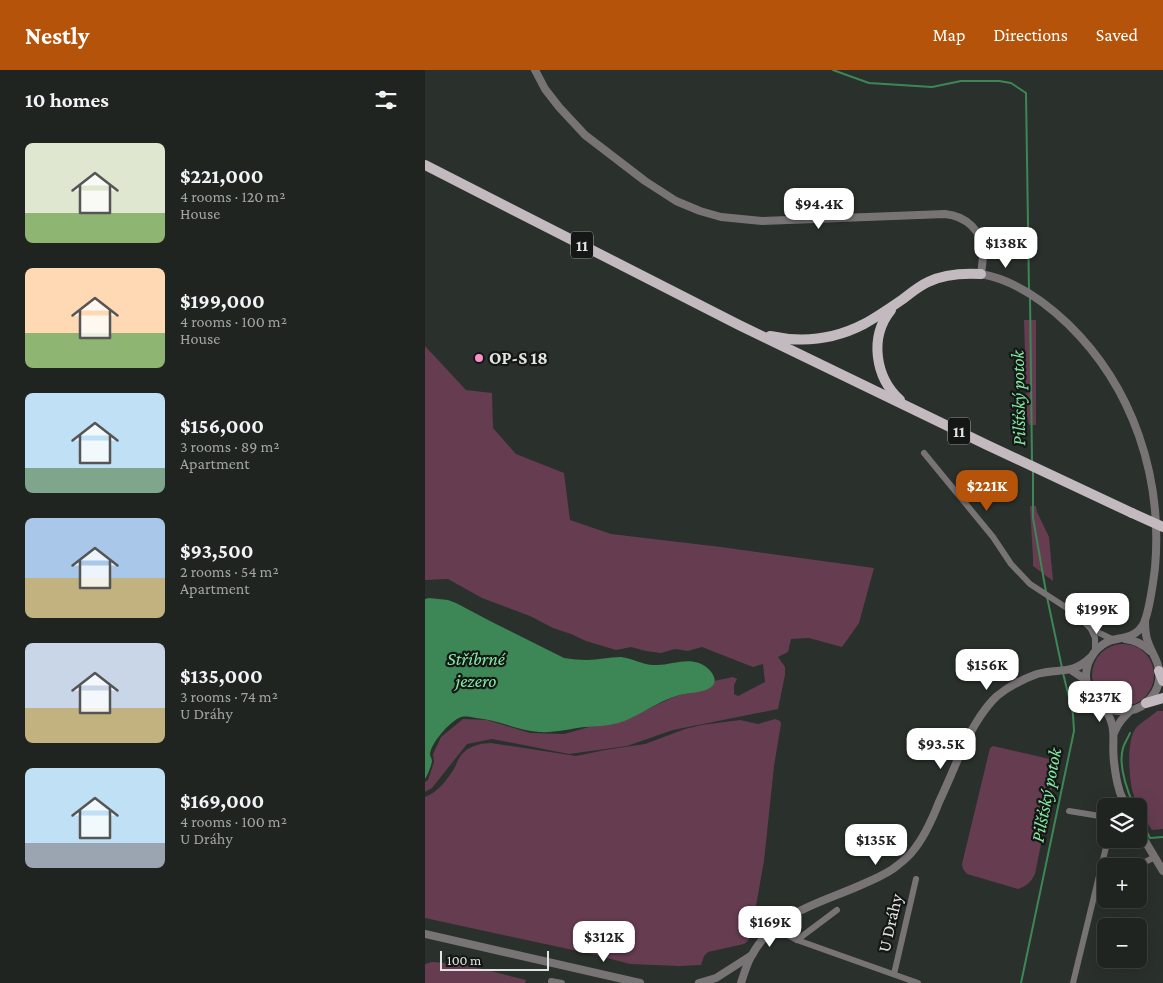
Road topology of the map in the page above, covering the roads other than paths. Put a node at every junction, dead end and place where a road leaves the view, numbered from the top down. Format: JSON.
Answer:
{"nodes":[{"id":1,"x":535,"y":70,"type":"edge"},
{"id":2,"x":425,"y":164,"type":"edge"},
{"id":3,"x":981,"y":274,"type":"junction"},
{"id":4,"x":899,"y":301,"type":"junction"},
{"id":5,"x":739,"y":325,"type":"junction"},
{"id":6,"x":909,"y":407,"type":"junction"},
{"id":7,"x":924,"y":453,"type":"dead end"},
{"id":8,"x":1163,"y":528,"type":"edge"},
{"id":9,"x":1145,"y":620,"type":"junction"},
{"id":10,"x":1091,"y":629,"type":"junction"},
{"id":11,"x":1123,"y":638,"type":"junction"},
{"id":12,"x":1114,"y":640,"type":"junction"},
{"id":13,"x":1093,"y":654,"type":"junction"},
{"id":14,"x":1153,"y":654,"type":"junction"},
{"id":15,"x":1071,"y":670,"type":"junction"},
{"id":16,"x":1161,"y":676,"type":"edge"},
{"id":17,"x":1087,"y":684,"type":"junction"},
{"id":18,"x":1163,"y":698,"type":"edge"},
{"id":19,"x":1147,"y":703,"type":"junction"},
{"id":20,"x":1103,"y":706,"type":"junction"},
{"id":21,"x":1131,"y":711,"type":"junction"},
{"id":22,"x":1114,"y":734,"type":"junction"},
{"id":23,"x":1123,"y":798,"type":"edge"},
{"id":24,"x":1069,"y":811,"type":"dead end"},
{"id":25,"x":1097,"y":816,"type":"edge"},
{"id":26,"x":1147,"y":844,"type":"edge"},
{"id":27,"x":1155,"y":857,"type":"junction"},
{"id":28,"x":1147,"y":861,"type":"edge"},
{"id":29,"x":1163,"y":871,"type":"edge"},
{"id":30,"x":916,"y":879,"type":"dead end"},
{"id":31,"x":1097,"y":893,"type":"edge"},
{"id":32,"x":837,"y":910,"type":"dead end"},
{"id":33,"x":773,"y":928,"type":"junction"},
{"id":34,"x":425,"y":934,"type":"edge"},
{"id":35,"x":797,"y":940,"type":"junction"},
{"id":36,"x":752,"y":955,"type":"junction"},
{"id":37,"x":893,"y":974,"type":"junction"},
{"id":38,"x":551,"y":981,"type":"dead end"},
{"id":39,"x":562,"y":983,"type":"edge"},
{"id":40,"x":640,"y":983,"type":"edge"},
{"id":41,"x":699,"y":983,"type":"edge"},
{"id":42,"x":741,"y":983,"type":"edge"},
{"id":43,"x":918,"y":983,"type":"edge"},
{"id":44,"x":1073,"y":983,"type":"edge"}],
"edges":[{"from":1,"to":3,"type":"street"},
{"from":2,"to":5,"type":"main road","number":"11"},
{"from":3,"to":4,"type":"main road"},
{"from":3,"to":9,"type":"street"},
{"from":4,"to":5,"type":"main road"},
{"from":4,"to":6,"type":"main road"},
{"from":5,"to":6,"type":"main road","number":"11"},
{"from":6,"to":8,"type":"main road","number":"11","bridge":true},
{"from":7,"to":10,"type":"street"},
{"from":9,"to":11,"type":"street"},
{"from":9,"to":14,"type":"street"},
{"from":10,"to":12,"type":"street"},
{"from":10,"to":13,"type":"street"},
{"from":11,"to":12,"type":"street"},
{"from":11,"to":14,"type":"street"},
{"from":12,"to":13,"type":"street"},
{"from":13,"to":15,"type":"street"},
{"from":13,"to":17,"type":"street"},
{"from":14,"to":16,"type":"street"},
{"from":15,"to":17,"type":"street"},
{"from":15,"to":33,"type":"street"},
{"from":16,"to":19,"type":"street"},
{"from":17,"to":20,"type":"street"},
{"from":18,"to":19,"type":"main road"},
{"from":19,"to":21,"type":"street"},
{"from":20,"to":21,"type":"street"},
{"from":20,"to":22,"type":"street"},
{"from":21,"to":22,"type":"street"},
{"from":22,"to":23,"type":"street"},
{"from":24,"to":25,"type":"street"},
{"from":26,"to":27,"type":"street"},
{"from":27,"to":28,"type":"street"},
{"from":27,"to":29,"type":"street"},
{"from":30,"to":37,"type":"street","name":"U Dráhy"},
{"from":31,"to":44,"type":"street"},
{"from":32,"to":35,"type":"street"},
{"from":33,"to":35,"type":"street","name":"U Dráhy"},
{"from":33,"to":36,"type":"street"},
{"from":34,"to":40,"type":"street"},
{"from":35,"to":37,"type":"street","name":"U Dráhy"},
{"from":36,"to":41,"type":"street"},
{"from":36,"to":42,"type":"street"},
{"from":37,"to":43,"type":"street","name":"U Dráhy"},
{"from":38,"to":39,"type":"street"}]}
